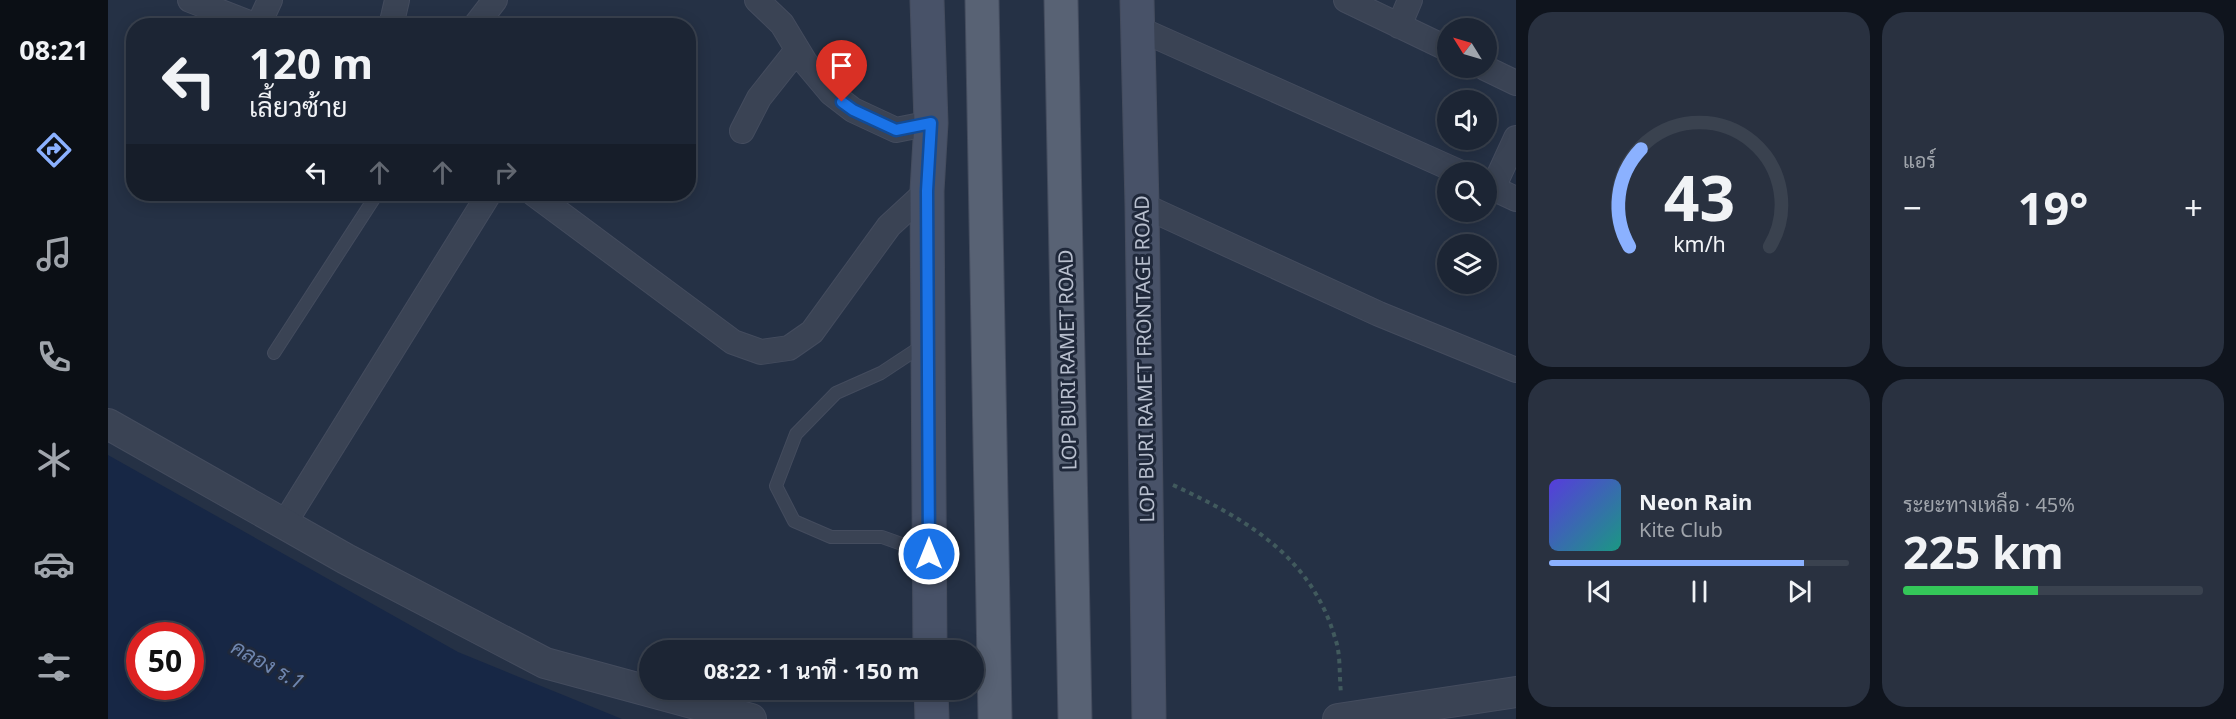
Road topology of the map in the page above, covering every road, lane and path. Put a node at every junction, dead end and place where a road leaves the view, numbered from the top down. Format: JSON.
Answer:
{"nodes":[{"id":1,"x":190,"y":0,"type":"edge"},
{"id":2,"x":270,"y":0,"type":"edge"},
{"id":3,"x":397,"y":0,"type":"edge"},
{"id":4,"x":495,"y":0,"type":"edge"},
{"id":5,"x":757,"y":0,"type":"edge"},
{"id":6,"x":927,"y":0,"type":"edge"},
{"id":7,"x":982,"y":0,"type":"edge"},
{"id":8,"x":1061,"y":0,"type":"edge"},
{"id":9,"x":1346,"y":0,"type":"edge"},
{"id":10,"x":1410,"y":0,"type":"edge"},
{"id":11,"x":1137,"y":14,"type":"edge"},
{"id":12,"x":237,"y":18,"type":"edge"},
{"id":13,"x":262,"y":18,"type":"edge"},
{"id":14,"x":393,"y":18,"type":"edge"},
{"id":15,"x":481,"y":18,"type":"edge"},
{"id":16,"x":1399,"y":26,"type":"junction"},
{"id":17,"x":1437,"y":44,"type":"edge"},
{"id":18,"x":798,"y":50,"type":"junction"},
{"id":19,"x":1497,"y":74,"type":"edge"},
{"id":20,"x":1516,"y":83,"type":"edge"},
{"id":21,"x":931,"y":123,"type":"junction"},
{"id":22,"x":742,"y":131,"type":"dead end"},
{"id":23,"x":1516,"y":138,"type":"edge"},
{"id":24,"x":1439,"y":162,"type":"edge"},
{"id":25,"x":1497,"y":173,"type":"edge"},
{"id":26,"x":1497,"y":190,"type":"edge"},
{"id":27,"x":927,"y":191,"type":"junction"},
{"id":28,"x":1516,"y":199,"type":"edge"},
{"id":29,"x":372,"y":201,"type":"edge"},
{"id":30,"x":485,"y":201,"type":"edge"},
{"id":31,"x":543,"y":201,"type":"edge"},
{"id":32,"x":1142,"y":205,"type":"junction"},
{"id":33,"x":928,"y":342,"type":"junction"},
{"id":34,"x":274,"y":353,"type":"dead end"},
{"id":35,"x":1516,"y":370,"type":"edge"},
{"id":36,"x":108,"y":424,"type":"edge"},
{"id":37,"x":1145,"y":473,"type":"junction"},
{"id":38,"x":284,"y":524,"type":"junction"},
{"id":39,"x":929,"y":554,"type":"junction"},
{"id":40,"x":930,"y":640,"type":"edge"},
{"id":41,"x":1516,"y":692,"type":"edge"},
{"id":42,"x":931,"y":700,"type":"edge"},
{"id":43,"x":751,"y":719,"type":"edge"},
{"id":44,"x":932,"y":719,"type":"edge"},
{"id":45,"x":995,"y":719,"type":"edge"},
{"id":46,"x":1075,"y":719,"type":"edge"},
{"id":47,"x":1149,"y":719,"type":"edge"},
{"id":48,"x":1340,"y":719,"type":"edge"}],
"edges":[{"from":1,"to":12,"type":"street"},
{"from":2,"to":13,"type":"street"},
{"from":3,"to":14,"type":"street"},
{"from":4,"to":15,"type":"street"},
{"from":5,"to":18,"type":"street"},
{"from":6,"to":21,"type":"main road"},
{"from":7,"to":45,"type":"main road"},
{"from":8,"to":46,"type":"main road","name":"LOP BURI RAMET ROAD"},
{"from":9,"to":16,"type":"street"},
{"from":10,"to":16,"type":"street"},
{"from":11,"to":24,"type":"street"},
{"from":11,"to":32,"type":"main road","name":"LOP BURI RAMET FRONTAGE ROAD"},
{"from":16,"to":17,"type":"street"},
{"from":18,"to":21,"type":"street"},
{"from":18,"to":22,"type":"street"},
{"from":19,"to":20,"type":"street"},
{"from":21,"to":27,"type":"main road"},
{"from":23,"to":25,"type":"street"},
{"from":26,"to":28,"type":"street"},
{"from":27,"to":31,"type":"street"},
{"from":27,"to":33,"type":"main road"},
{"from":29,"to":34,"type":"lane"},
{"from":30,"to":38,"type":"street"},
{"from":32,"to":35,"type":"street"},
{"from":32,"to":37,"type":"main road","name":"LOP BURI RAMET FRONTAGE ROAD"},
{"from":33,"to":39,"type":"main road"},
{"from":33,"to":39,"type":"lane"},
{"from":36,"to":38,"type":"street"},
{"from":37,"to":47,"type":"main road","name":"LOP BURI RAMET FRONTAGE ROAD"},
{"from":37,"to":48,"type":"path"},
{"from":38,"to":43,"type":"street"},
{"from":39,"to":40,"type":"main road"},
{"from":41,"to":48,"type":"street"},
{"from":42,"to":44,"type":"main road"}]}
